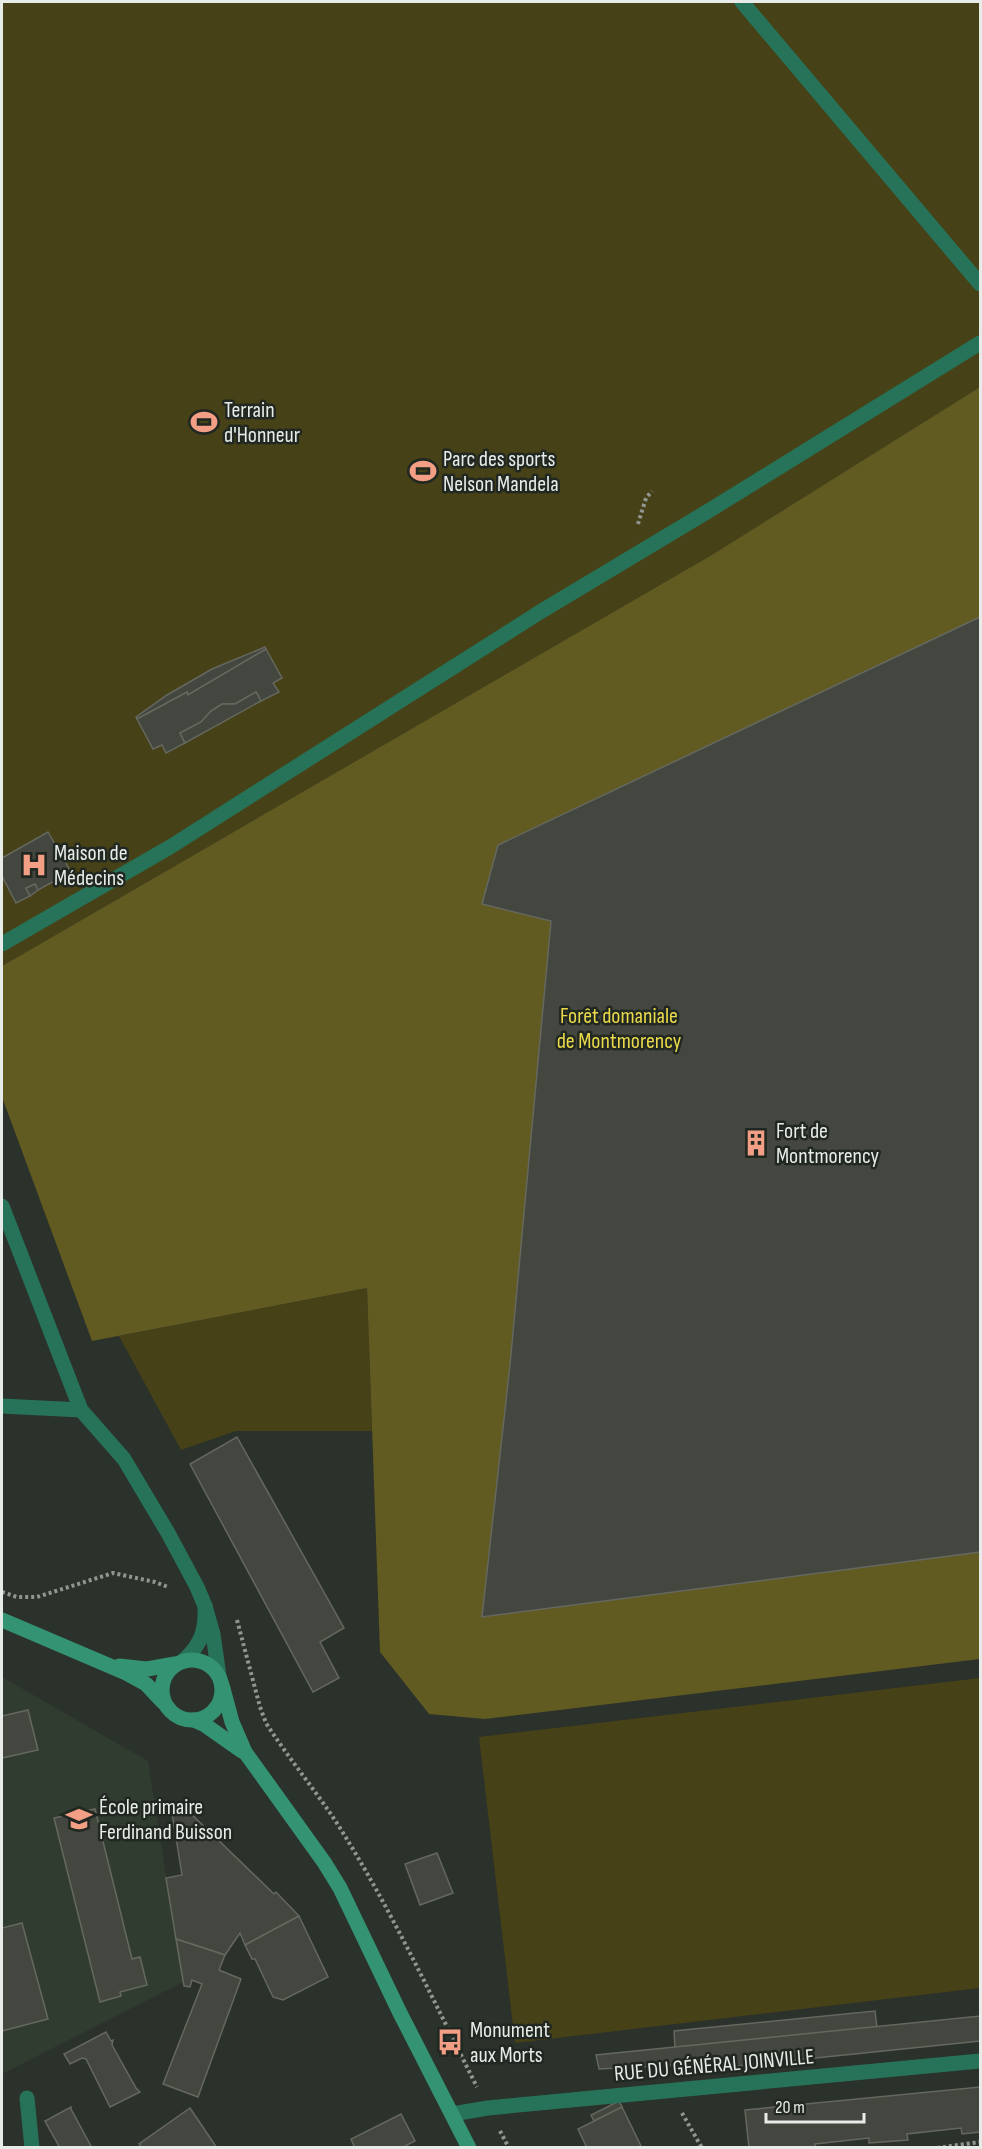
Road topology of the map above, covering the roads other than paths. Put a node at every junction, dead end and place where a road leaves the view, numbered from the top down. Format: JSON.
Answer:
{"nodes":[{"id":1,"x":742,"y":2,"type":"edge"},
{"id":2,"x":981,"y":284,"type":"edge"},
{"id":3,"x":981,"y":343,"type":"edge"},
{"id":4,"x":2,"y":944,"type":"edge"},
{"id":5,"x":3,"y":1215,"type":"edge"},
{"id":6,"x":2,"y":1406,"type":"edge"},
{"id":7,"x":81,"y":1410,"type":"junction"},
{"id":8,"x":205,"y":1605,"type":"junction"},
{"id":9,"x":2,"y":1620,"type":"edge"},
{"id":10,"x":99,"y":1661,"type":"junction"},
{"id":11,"x":180,"y":1662,"type":"junction"},
{"id":12,"x":220,"y":1681,"type":"junction"},
{"id":13,"x":165,"y":1704,"type":"junction"},
{"id":14,"x":194,"y":1720,"type":"junction"},
{"id":15,"x":244,"y":1752,"type":"junction"},
{"id":16,"x":981,"y":2061,"type":"edge"},
{"id":17,"x":27,"y":2098,"type":"dead end"},
{"id":18,"x":452,"y":2114,"type":"junction"},
{"id":19,"x":33,"y":2148,"type":"edge"},
{"id":20,"x":469,"y":2148,"type":"edge"}],
"edges":[{"from":1,"to":2,"type":"street"},
{"from":3,"to":4,"type":"street"},
{"from":5,"to":7,"type":"street"},
{"from":6,"to":7,"type":"street"},
{"from":7,"to":8,"type":"street"},
{"from":8,"to":11,"type":"street"},
{"from":8,"to":12,"type":"street"},
{"from":9,"to":10,"type":"main road"},
{"from":10,"to":11,"type":"main road"},
{"from":10,"to":13,"type":"main road"},
{"from":11,"to":12,"type":"main road"},
{"from":11,"to":13,"type":"main road"},
{"from":12,"to":14,"type":"main road"},
{"from":12,"to":15,"type":"main road"},
{"from":13,"to":14,"type":"main road"},
{"from":14,"to":15,"type":"main road"},
{"from":15,"to":18,"type":"main road"},
{"from":16,"to":18,"type":"street","name":"RUE DU GÉNÉRAL JOINVILLE"},
{"from":17,"to":19,"type":"street"},
{"from":18,"to":20,"type":"main road"}]}
